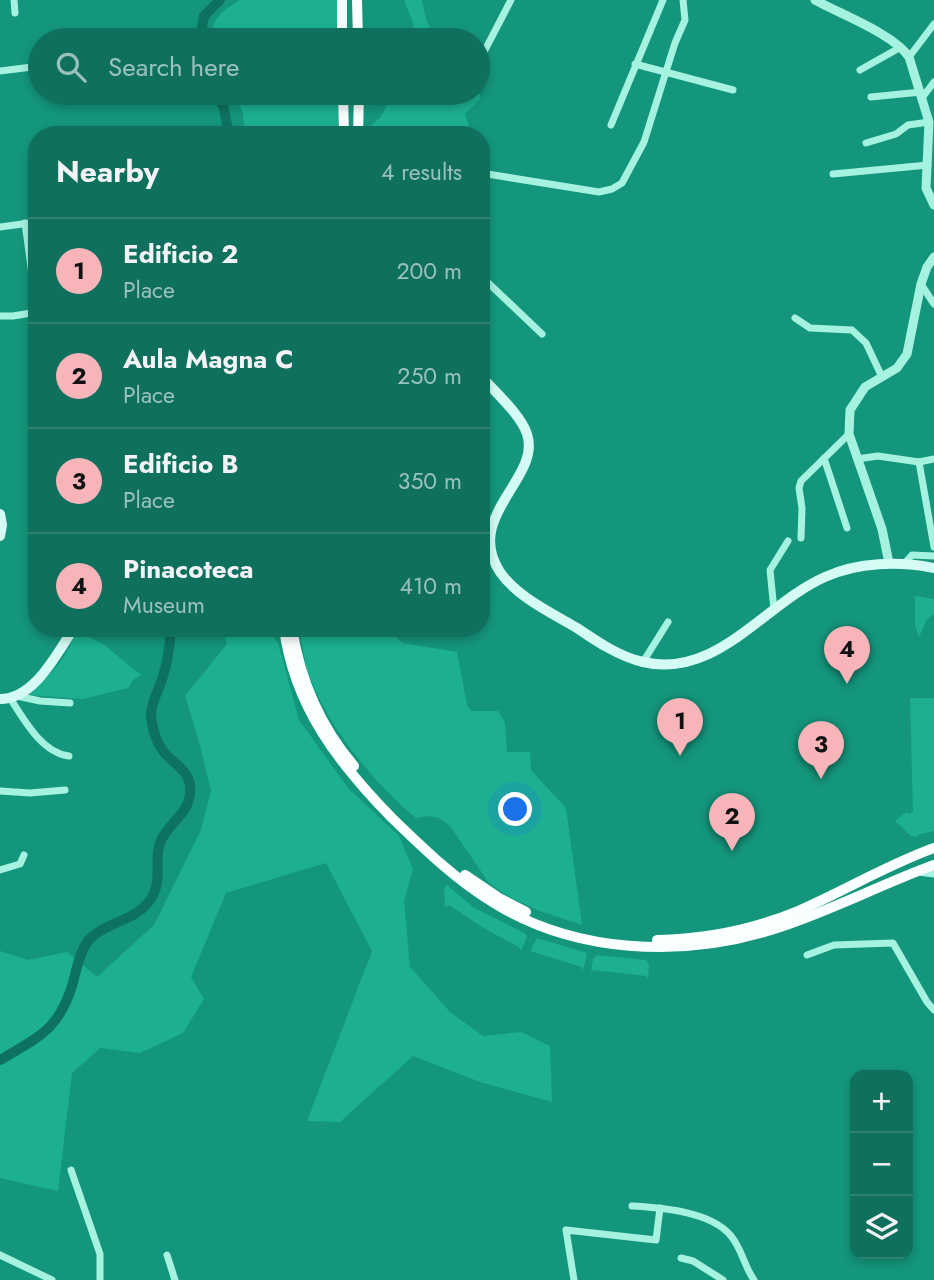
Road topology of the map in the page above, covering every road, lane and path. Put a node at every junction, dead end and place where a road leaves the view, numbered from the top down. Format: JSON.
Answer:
{"nodes":[{"id":1,"x":14,"y":0,"type":"edge"},
{"id":2,"x":342,"y":0,"type":"edge"},
{"id":3,"x":357,"y":0,"type":"edge"},
{"id":4,"x":511,"y":0,"type":"edge"},
{"id":5,"x":663,"y":0,"type":"edge"},
{"id":6,"x":683,"y":0,"type":"edge"},
{"id":7,"x":819,"y":1,"type":"edge"},
{"id":8,"x":15,"y":13,"type":"dead end"},
{"id":9,"x":934,"y":24,"type":"edge"},
{"id":10,"x":342,"y":28,"type":"edge"},
{"id":11,"x":358,"y":28,"type":"edge"},
{"id":12,"x":490,"y":40,"type":"edge"},
{"id":13,"x":901,"y":47,"type":"junction"},
{"id":14,"x":909,"y":57,"type":"junction"},
{"id":15,"x":635,"y":64,"type":"junction"},
{"id":16,"x":28,"y":68,"type":"edge"},
{"id":17,"x":860,"y":70,"type":"dead end"},
{"id":18,"x":0,"y":71,"type":"edge"},
{"id":19,"x":667,"y":73,"type":"junction"},
{"id":20,"x":934,"y":82,"type":"edge"},
{"id":21,"x":733,"y":90,"type":"dead end"},
{"id":22,"x":922,"y":95,"type":"junction"},
{"id":23,"x":871,"y":97,"type":"dead end"},
{"id":24,"x":343,"y":105,"type":"edge"},
{"id":25,"x":359,"y":105,"type":"edge"},
{"id":26,"x":344,"y":121,"type":"junction"},
{"id":27,"x":358,"y":121,"type":"junction"},
{"id":28,"x":611,"y":125,"type":"dead end"},
{"id":29,"x":344,"y":126,"type":"edge"},
{"id":30,"x":358,"y":126,"type":"edge"},
{"id":31,"x":931,"y":127,"type":"edge"},
{"id":32,"x":866,"y":143,"type":"dead end"},
{"id":33,"x":928,"y":165,"type":"junction"},
{"id":34,"x":490,"y":174,"type":"edge"},
{"id":35,"x":833,"y":174,"type":"dead end"},
{"id":36,"x":934,"y":205,"type":"edge"},
{"id":37,"x":25,"y":223,"type":"junction"},
{"id":38,"x":28,"y":223,"type":"edge"},
{"id":39,"x":0,"y":227,"type":"edge"},
{"id":40,"x":28,"y":245,"type":"edge"},
{"id":41,"x":934,"y":257,"type":"edge"},
{"id":42,"x":921,"y":284,"type":"junction"},
{"id":43,"x":490,"y":285,"type":"edge"},
{"id":44,"x":934,"y":304,"type":"edge"},
{"id":45,"x":28,"y":313,"type":"edge"},
{"id":46,"x":0,"y":316,"type":"edge"},
{"id":47,"x":795,"y":318,"type":"dead end"},
{"id":48,"x":542,"y":334,"type":"dead end"},
{"id":49,"x":882,"y":377,"type":"junction"},
{"id":50,"x":490,"y":386,"type":"edge"},
{"id":51,"x":849,"y":434,"type":"junction"},
{"id":52,"x":824,"y":458,"type":"junction"},
{"id":53,"x":857,"y":459,"type":"junction"},
{"id":54,"x":934,"y":459,"type":"edge"},
{"id":55,"x":919,"y":461,"type":"junction"},
{"id":56,"x":0,"y":514,"type":"edge"},
{"id":57,"x":847,"y":528,"type":"dead end"},
{"id":58,"x":0,"y":536,"type":"edge"},
{"id":59,"x":801,"y":538,"type":"dead end"},
{"id":60,"x":788,"y":541,"type":"dead end"},
{"id":61,"x":934,"y":547,"type":"edge"},
{"id":62,"x":934,"y":556,"type":"edge"},
{"id":63,"x":889,"y":563,"type":"junction"},
{"id":64,"x":903,"y":565,"type":"junction"},
{"id":65,"x":934,"y":568,"type":"edge"},
{"id":66,"x":774,"y":610,"type":"junction"},
{"id":67,"x":668,"y":622,"type":"dead end"},
{"id":68,"x":68,"y":637,"type":"edge"},
{"id":69,"x":286,"y":637,"type":"edge"},
{"id":70,"x":294,"y":637,"type":"edge"},
{"id":71,"x":643,"y":662,"type":"junction"},
{"id":72,"x":9,"y":698,"type":"edge"},
{"id":73,"x":70,"y":703,"type":"dead end"},
{"id":74,"x":69,"y":757,"type":"dead end"},
{"id":75,"x":65,"y":789,"type":"dead end"},
{"id":76,"x":0,"y":791,"type":"edge"},
{"id":77,"x":934,"y":848,"type":"edge"},
{"id":78,"x":24,"y":855,"type":"dead end"},
{"id":79,"x":934,"y":865,"type":"edge"},
{"id":80,"x":0,"y":870,"type":"edge"},
{"id":81,"x":916,"y":872,"type":"junction"},
{"id":82,"x":934,"y":874,"type":"edge"},
{"id":83,"x":807,"y":955,"type":"dead end"},
{"id":84,"x":934,"y":1010,"type":"edge"},
{"id":85,"x":71,"y":1170,"type":"dead end"},
{"id":86,"x":632,"y":1206,"type":"dead end"},
{"id":87,"x":660,"y":1208,"type":"junction"},
{"id":88,"x":0,"y":1255,"type":"edge"},
{"id":89,"x":167,"y":1255,"type":"dead end"},
{"id":90,"x":681,"y":1258,"type":"dead end"},
{"id":91,"x":52,"y":1280,"type":"edge"},
{"id":92,"x":100,"y":1280,"type":"edge"},
{"id":93,"x":175,"y":1280,"type":"edge"},
{"id":94,"x":574,"y":1280,"type":"edge"},
{"id":95,"x":723,"y":1280,"type":"edge"},
{"id":96,"x":754,"y":1280,"type":"edge"}],
"edges":[{"from":1,"to":8,"type":"street"},
{"from":2,"to":10,"type":"highway"},
{"from":3,"to":11,"type":"highway"},
{"from":4,"to":12,"type":"street"},
{"from":5,"to":15,"type":"street"},
{"from":6,"to":19,"type":"street"},
{"from":7,"to":13,"type":"street"},
{"from":9,"to":14,"type":"street"},
{"from":13,"to":14,"type":"street"},
{"from":13,"to":17,"type":"street"},
{"from":14,"to":22,"type":"street"},
{"from":15,"to":19,"type":"street"},
{"from":15,"to":28,"type":"street"},
{"from":16,"to":18,"type":"street"},
{"from":19,"to":21,"type":"street"},
{"from":19,"to":34,"type":"street"},
{"from":20,"to":22,"type":"street"},
{"from":22,"to":23,"type":"street"},
{"from":22,"to":31,"type":"street"},
{"from":24,"to":26,"type":"highway"},
{"from":25,"to":27,"type":"highway"},
{"from":26,"to":27,"type":"highway"},
{"from":26,"to":29,"type":"highway"},
{"from":27,"to":30,"type":"highway"},
{"from":31,"to":32,"type":"street"},
{"from":31,"to":33,"type":"street"},
{"from":33,"to":35,"type":"street"},
{"from":33,"to":36,"type":"street"},
{"from":37,"to":38,"type":"street"},
{"from":37,"to":39,"type":"street"},
{"from":37,"to":40,"type":"street"},
{"from":41,"to":42,"type":"street"},
{"from":42,"to":44,"type":"street"},
{"from":42,"to":49,"type":"street"},
{"from":43,"to":48,"type":"street"},
{"from":45,"to":46,"type":"street"},
{"from":47,"to":49,"type":"street"},
{"from":49,"to":51,"type":"street"},
{"from":50,"to":71,"type":"main road"},
{"from":51,"to":52,"type":"street"},
{"from":51,"to":53,"type":"street"},
{"from":52,"to":57,"type":"street"},
{"from":52,"to":59,"type":"street"},
{"from":53,"to":55,"type":"street"},
{"from":53,"to":63,"type":"street"},
{"from":54,"to":55,"type":"street"},
{"from":55,"to":61,"type":"street"},
{"from":56,"to":58,"type":"main road"},
{"from":60,"to":66,"type":"street"},
{"from":62,"to":64,"type":"street"},
{"from":63,"to":64,"type":"main road"},
{"from":63,"to":66,"type":"main road"},
{"from":64,"to":65,"type":"main road"},
{"from":66,"to":71,"type":"main road"},
{"from":67,"to":71,"type":"street"},
{"from":68,"to":72,"type":"main road"},
{"from":69,"to":81,"type":"highway"},
{"from":70,"to":77,"type":"highway"},
{"from":72,"to":73,"type":"street"},
{"from":72,"to":74,"type":"street"},
{"from":75,"to":76,"type":"street"},
{"from":78,"to":80,"type":"street"},
{"from":79,"to":81,"type":"highway"},
{"from":81,"to":82,"type":"street"},
{"from":83,"to":84,"type":"street"},
{"from":85,"to":92,"type":"street"},
{"from":86,"to":87,"type":"street"},
{"from":87,"to":94,"type":"street"},
{"from":87,"to":96,"type":"street"},
{"from":88,"to":91,"type":"street"},
{"from":89,"to":93,"type":"street"},
{"from":90,"to":95,"type":"street"}]}
